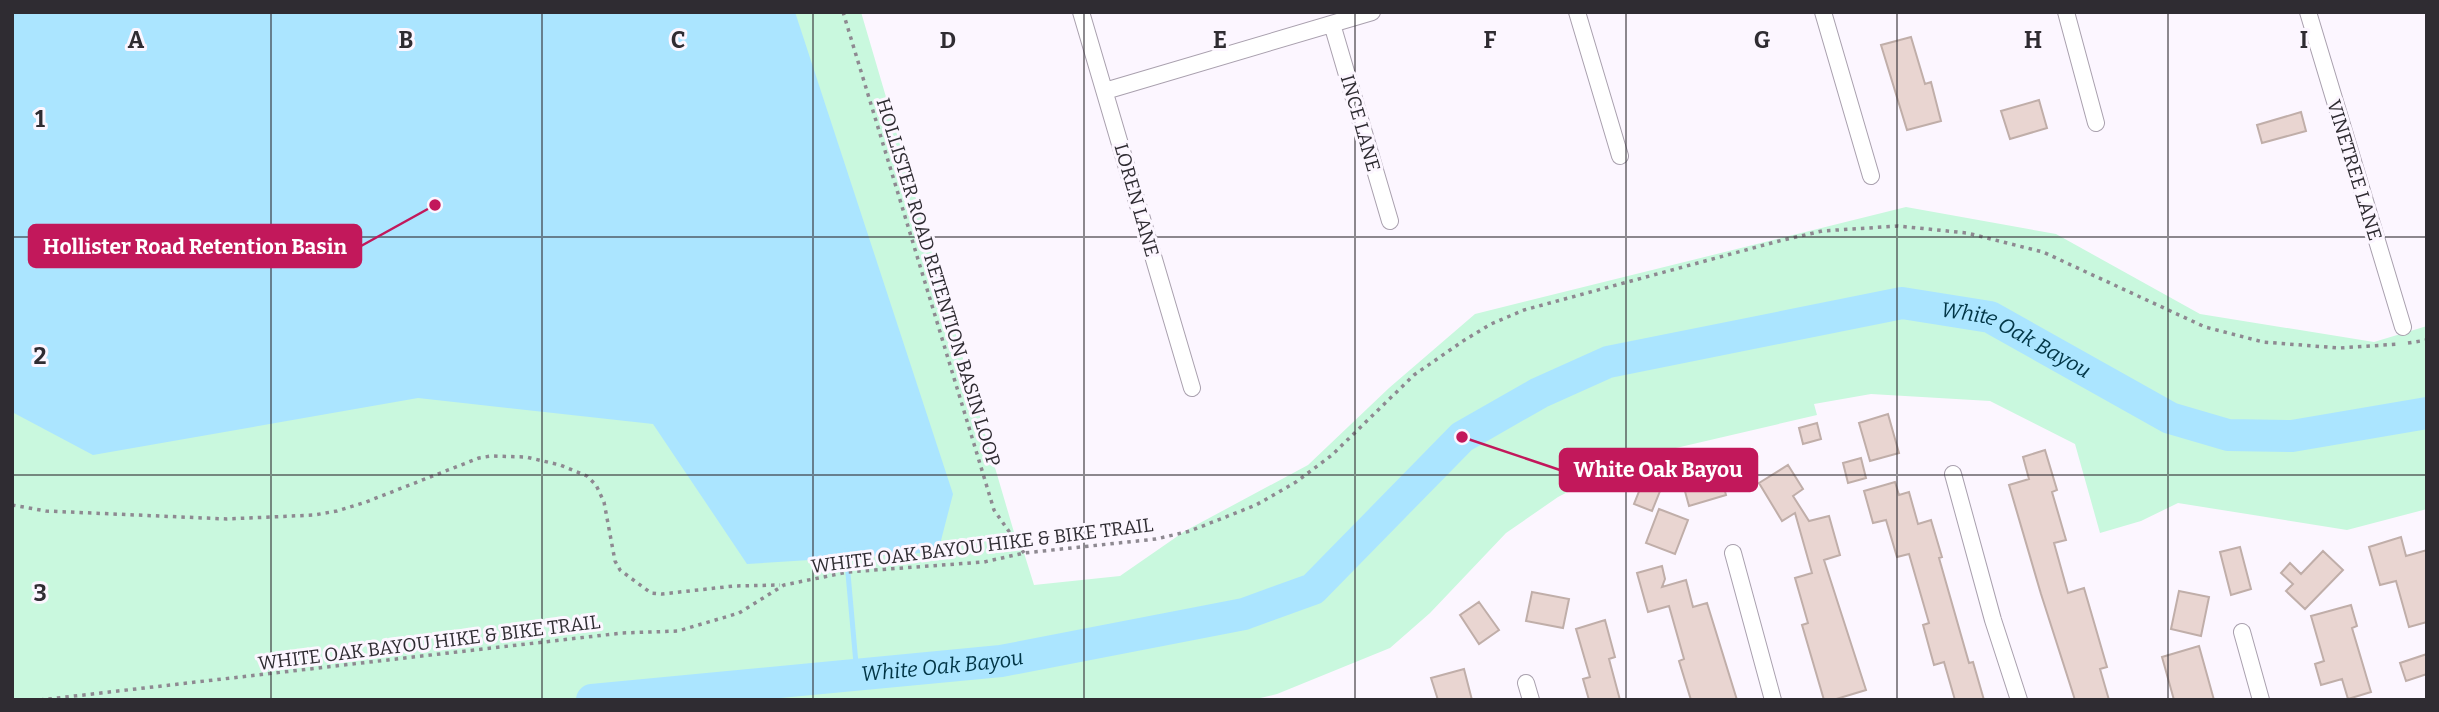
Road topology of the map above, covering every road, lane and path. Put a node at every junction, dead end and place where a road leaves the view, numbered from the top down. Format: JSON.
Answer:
{"nodes":[{"id":1,"x":843,"y":12,"type":"edge"},
{"id":2,"x":1081,"y":12,"type":"edge"},
{"id":3,"x":1372,"y":12,"type":"edge"},
{"id":4,"x":1577,"y":12,"type":"edge"},
{"id":5,"x":1823,"y":12,"type":"edge"},
{"id":6,"x":2066,"y":12,"type":"edge"},
{"id":7,"x":2308,"y":12,"type":"edge"},
{"id":8,"x":1332,"y":24,"type":"junction"},
{"id":9,"x":1105,"y":91,"type":"junction"},
{"id":10,"x":2096,"y":123,"type":"dead end"},
{"id":11,"x":1619,"y":156,"type":"dead end"},
{"id":12,"x":1871,"y":176,"type":"dead end"},
{"id":13,"x":1390,"y":221,"type":"dead end"},
{"id":14,"x":2403,"y":327,"type":"dead end"},
{"id":15,"x":2427,"y":340,"type":"edge"},
{"id":16,"x":1192,"y":388,"type":"dead end"},
{"id":17,"x":1953,"y":474,"type":"dead end"},
{"id":18,"x":12,"y":505,"type":"edge"},
{"id":19,"x":1024,"y":553,"type":"junction"},
{"id":20,"x":1733,"y":553,"type":"dead end"},
{"id":21,"x":784,"y":585,"type":"junction"},
{"id":22,"x":2242,"y":632,"type":"dead end"},
{"id":23,"x":1526,"y":683,"type":"dead end"},
{"id":24,"x":40,"y":700,"type":"edge"},
{"id":25,"x":1531,"y":700,"type":"edge"},
{"id":26,"x":1773,"y":700,"type":"edge"},
{"id":27,"x":2019,"y":700,"type":"edge"},
{"id":28,"x":2261,"y":700,"type":"edge"}],
"edges":[{"from":1,"to":19,"type":"path","name":"HOLLISTER ROAD RETENTION BASIN LOOP"},
{"from":2,"to":9,"type":"street","name":"LOREN LANE"},
{"from":3,"to":8,"type":"street"},
{"from":4,"to":11,"type":"street"},
{"from":5,"to":12,"type":"street"},
{"from":6,"to":10,"type":"street"},
{"from":7,"to":14,"type":"street","name":"VINETREE LANE"},
{"from":8,"to":9,"type":"street"},
{"from":8,"to":13,"type":"street","name":"INCE LANE"},
{"from":9,"to":16,"type":"street","name":"LOREN LANE"},
{"from":15,"to":19,"type":"path","name":"WHITE OAK BAYOU HIKE & BIKE TRAIL"},
{"from":17,"to":27,"type":"street"},
{"from":18,"to":21,"type":"path"},
{"from":19,"to":21,"type":"path","name":"WHITE OAK BAYOU HIKE & BIKE TRAIL"},
{"from":20,"to":26,"type":"street"},
{"from":21,"to":24,"type":"path","name":"WHITE OAK BAYOU HIKE & BIKE TRAIL"},
{"from":22,"to":28,"type":"street"},
{"from":23,"to":25,"type":"street"}]}
